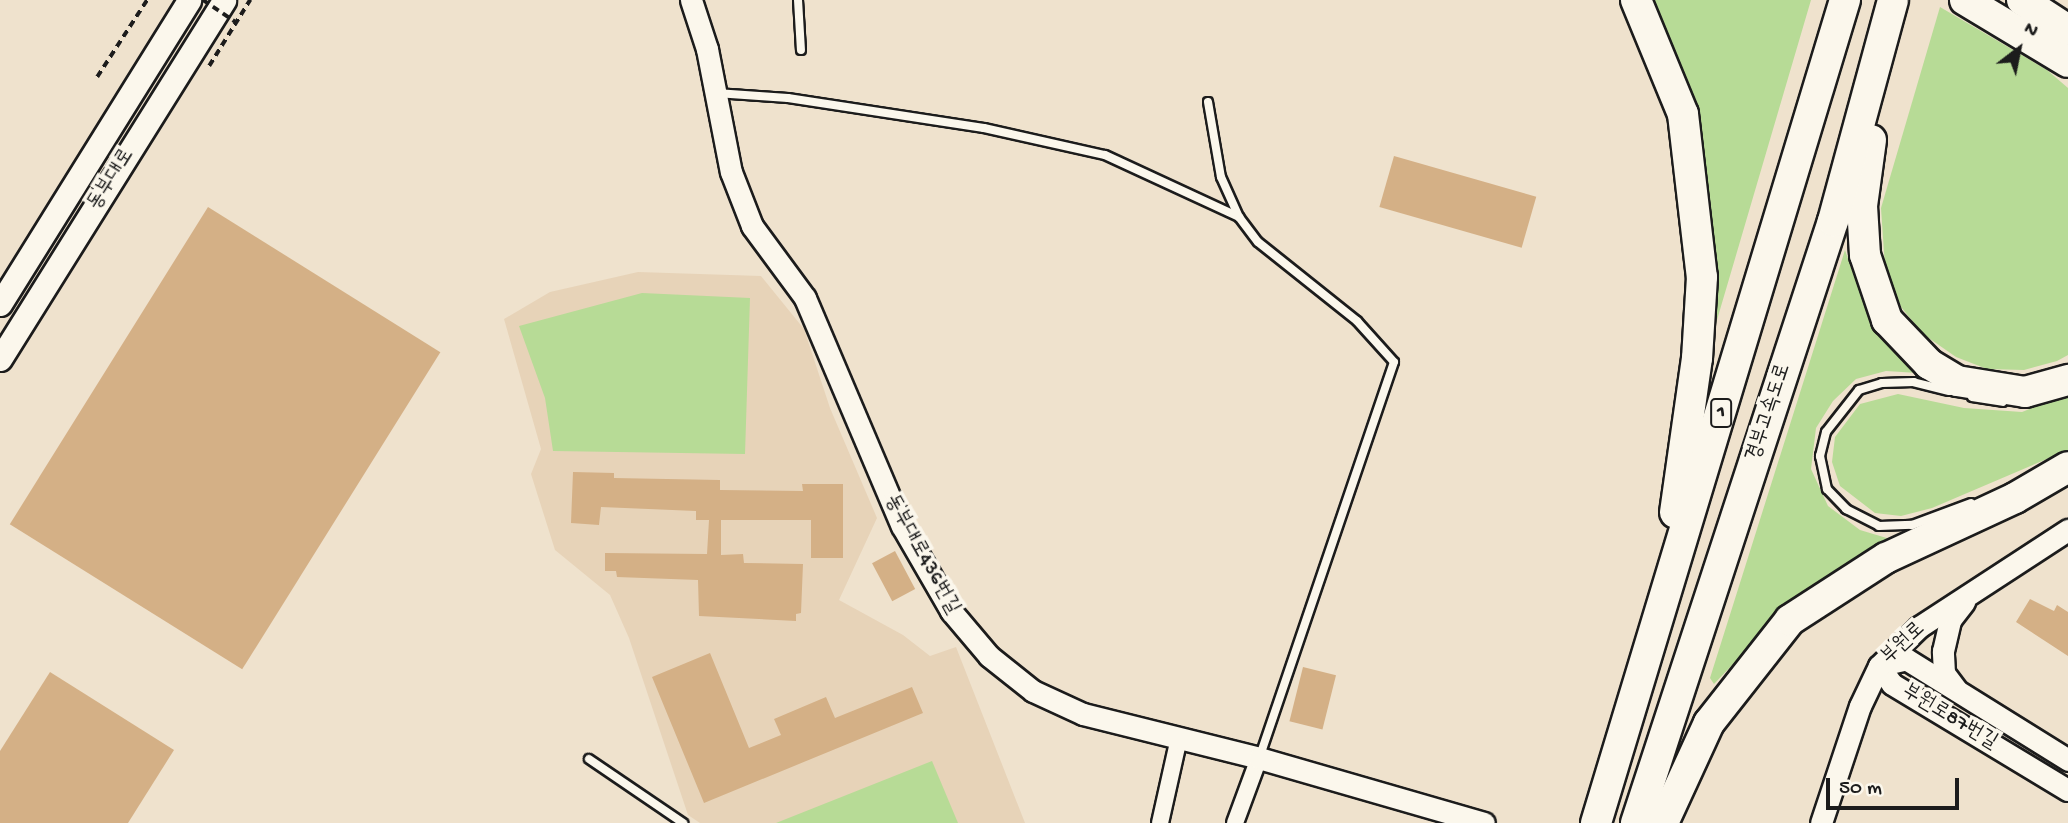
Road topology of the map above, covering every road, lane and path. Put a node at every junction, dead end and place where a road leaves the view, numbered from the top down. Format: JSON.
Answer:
{"nodes":[{"id":1,"x":147,"y":0,"type":"edge"},
{"id":2,"x":189,"y":0,"type":"edge"},
{"id":3,"x":203,"y":0,"type":"edge"},
{"id":4,"x":224,"y":0,"type":"edge"},
{"id":5,"x":250,"y":0,"type":"edge"},
{"id":6,"x":691,"y":0,"type":"edge"},
{"id":7,"x":798,"y":0,"type":"edge"},
{"id":8,"x":1636,"y":0,"type":"edge"},
{"id":9,"x":1965,"y":0,"type":"edge"},
{"id":10,"x":2022,"y":0,"type":"edge"},
{"id":11,"x":1844,"y":1,"type":"edge"},
{"id":12,"x":1889,"y":11,"type":"edge"},
{"id":13,"x":2068,"y":30,"type":"edge"},
{"id":14,"x":801,"y":50,"type":"dead end"},
{"id":15,"x":2068,"y":62,"type":"edge"},
{"id":16,"x":97,"y":77,"type":"dead end"},
{"id":17,"x":713,"y":93,"type":"junction"},
{"id":18,"x":1208,"y":102,"type":"dead end"},
{"id":19,"x":1240,"y":217,"type":"junction"},
{"id":20,"x":0,"y":304,"type":"edge"},
{"id":21,"x":0,"y":359,"type":"edge"},
{"id":22,"x":2063,"y":382,"type":"edge"},
{"id":23,"x":2068,"y":467,"type":"edge"},
{"id":24,"x":2015,"y":498,"type":"junction"},
{"id":25,"x":2068,"y":530,"type":"edge"},
{"id":26,"x":1969,"y":594,"type":"junction"},
{"id":27,"x":1661,"y":608,"type":"junction"},
{"id":28,"x":1879,"y":666,"type":"junction"},
{"id":29,"x":1958,"y":691,"type":"junction"},
{"id":30,"x":1178,"y":738,"type":"junction"},
{"id":31,"x":1259,"y":758,"type":"junction"},
{"id":32,"x":589,"y":759,"type":"dead end"},
{"id":33,"x":2068,"y":760,"type":"edge"},
{"id":34,"x":2068,"y":790,"type":"edge"},
{"id":35,"x":683,"y":823,"type":"edge"},
{"id":36,"x":1160,"y":823,"type":"edge"},
{"id":37,"x":1236,"y":823,"type":"edge"},
{"id":38,"x":1484,"y":823,"type":"edge"},
{"id":39,"x":1597,"y":823,"type":"edge"},
{"id":40,"x":1636,"y":823,"type":"edge"},
{"id":41,"x":1663,"y":823,"type":"edge"},
{"id":42,"x":1821,"y":823,"type":"edge"}],
"edges":[{"from":1,"to":16,"type":"path"},
{"from":2,"to":20,"type":"main road","name":"동부대로"},
{"from":3,"to":5,"type":"path","bridge":true},
{"from":4,"to":21,"type":"main road","name":"동부대로"},
{"from":6,"to":17,"type":"street","name":"동부대로436번길"},
{"from":7,"to":14,"type":"lane"},
{"from":8,"to":27,"type":"highway"},
{"from":9,"to":15,"type":"highway"},
{"from":10,"to":13,"type":"highway"},
{"from":11,"to":27,"type":"highway","number":"1"},
{"from":12,"to":22,"type":"highway"},
{"from":12,"to":40,"type":"highway","name":"경부고속도로","number":"1"},
{"from":17,"to":19,"type":"lane"},
{"from":17,"to":30,"type":"street","name":"동부대로436번길"},
{"from":18,"to":19,"type":"lane"},
{"from":19,"to":31,"type":"lane"},
{"from":22,"to":24,"type":"lane"},
{"from":23,"to":24,"type":"highway"},
{"from":24,"to":41,"type":"highway"},
{"from":25,"to":26,"type":"street","name":"부원로"},
{"from":26,"to":28,"type":"street","name":"부원로"},
{"from":26,"to":29,"type":"street"},
{"from":27,"to":39,"type":"highway","number":"1"},
{"from":28,"to":29,"type":"street","name":"부원로87번길"},
{"from":28,"to":34,"type":"street","name":"부원로87번길"},
{"from":28,"to":42,"type":"street","name":"부원로"},
{"from":29,"to":33,"type":"street","name":"부원로87번길"},
{"from":30,"to":31,"type":"street","name":"동부대로436번길"},
{"from":30,"to":36,"type":"street"},
{"from":31,"to":37,"type":"street"},
{"from":31,"to":38,"type":"street","name":"동부대로436번길"},
{"from":32,"to":35,"type":"lane"}]}
